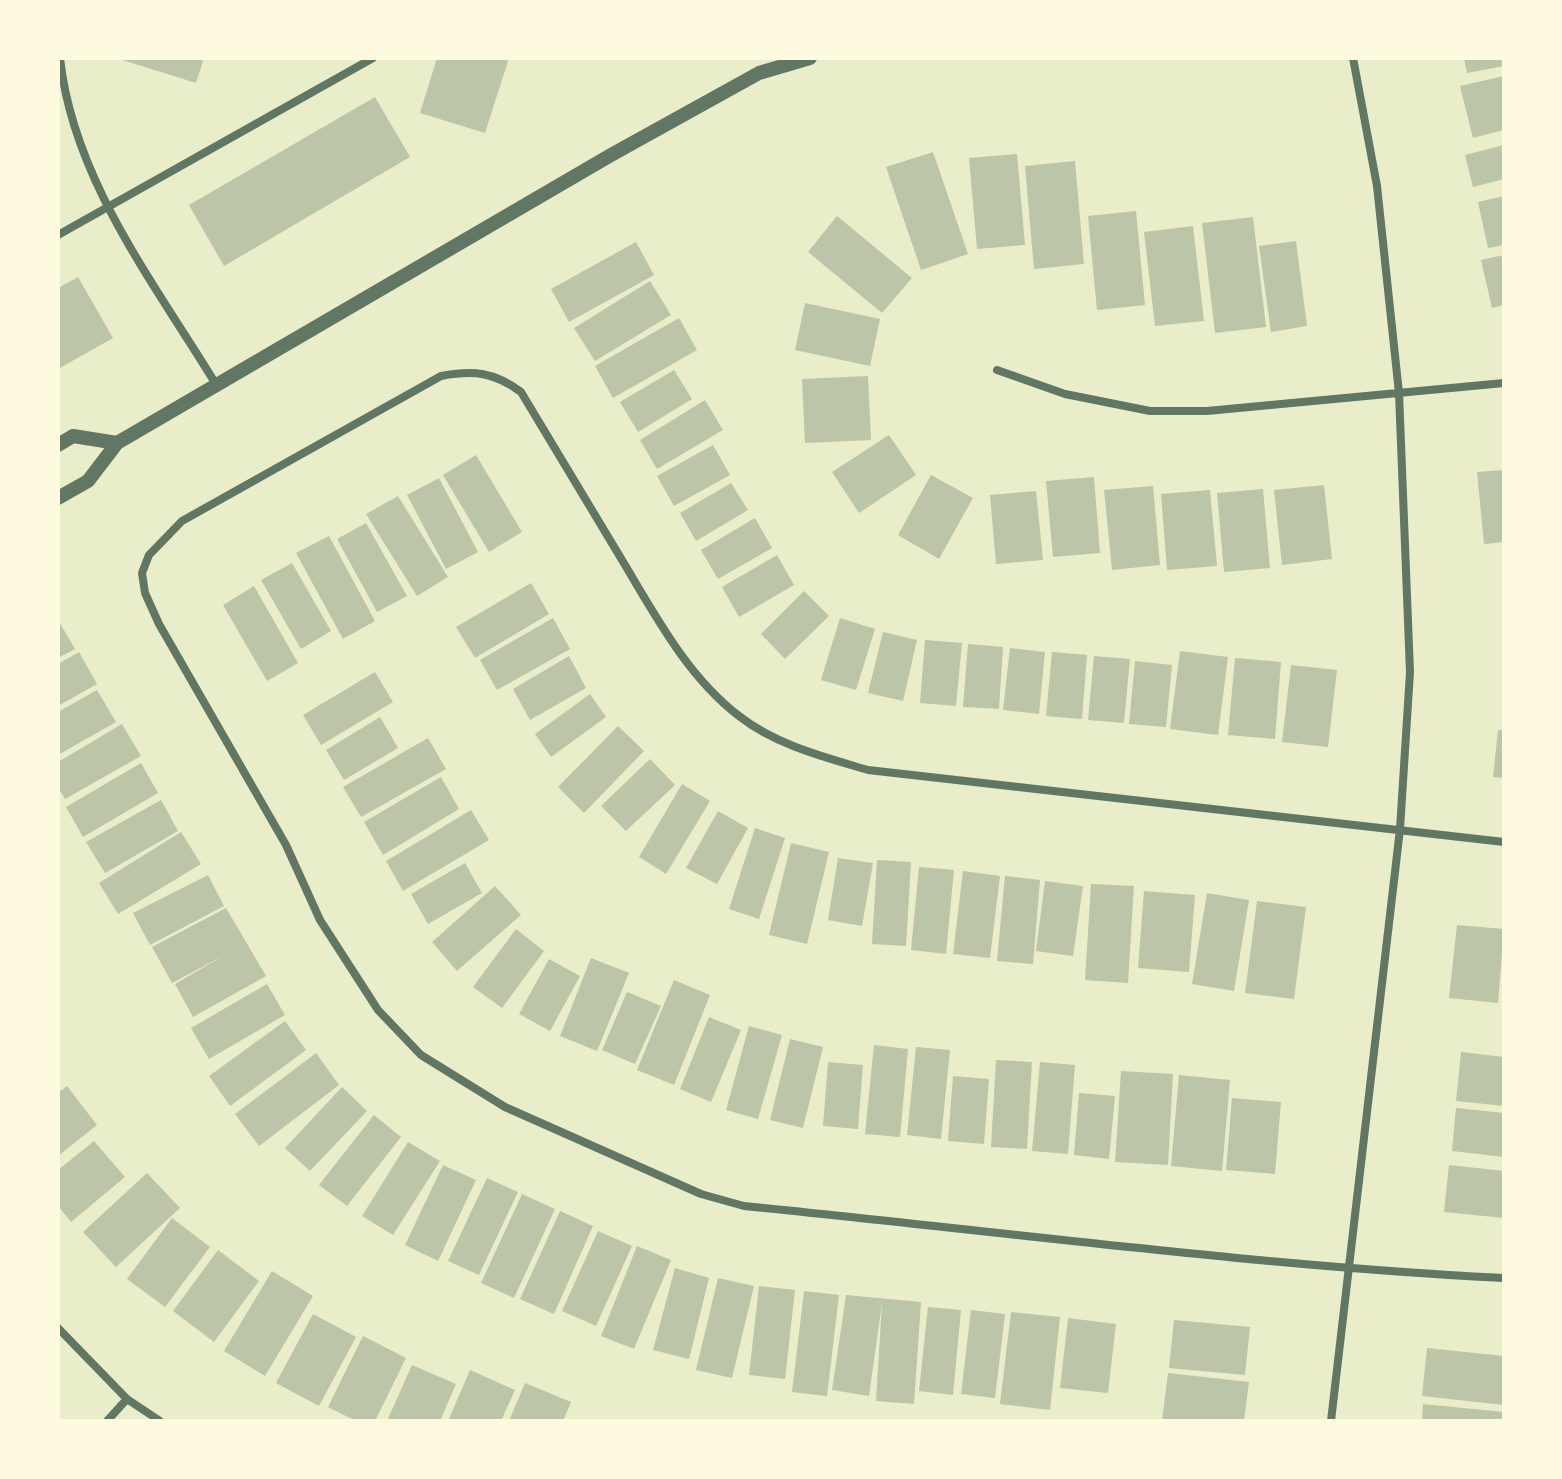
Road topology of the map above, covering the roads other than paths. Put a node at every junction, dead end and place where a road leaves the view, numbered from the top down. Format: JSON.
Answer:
{"nodes":[{"id":1,"x":60,"y":58,"type":"edge"},
{"id":2,"x":373,"y":58,"type":"edge"},
{"id":3,"x":810,"y":58,"type":"edge"},
{"id":4,"x":1353,"y":58,"type":"edge"},
{"id":5,"x":108,"y":205,"type":"junction"},
{"id":6,"x":58,"y":235,"type":"edge"},
{"id":7,"x":997,"y":370,"type":"dead end"},
{"id":8,"x":1504,"y":383,"type":"edge"},
{"id":9,"x":217,"y":387,"type":"junction"},
{"id":10,"x":1399,"y":393,"type":"junction"},
{"id":11,"x":117,"y":443,"type":"junction"},
{"id":12,"x":58,"y":445,"type":"edge"},
{"id":13,"x":58,"y":498,"type":"edge"},
{"id":14,"x":1400,"y":829,"type":"junction"},
{"id":15,"x":1504,"y":842,"type":"edge"},
{"id":16,"x":1350,"y":1270,"type":"junction"},
{"id":17,"x":1504,"y":1278,"type":"edge"},
{"id":18,"x":58,"y":1328,"type":"edge"},
{"id":19,"x":127,"y":1399,"type":"junction"},
{"id":20,"x":107,"y":1421,"type":"edge"},
{"id":21,"x":160,"y":1421,"type":"edge"},
{"id":22,"x":1331,"y":1421,"type":"edge"}],
"edges":[{"from":1,"to":5,"type":"street"},
{"from":2,"to":5,"type":"street"},
{"from":3,"to":9,"type":"street"},
{"from":4,"to":10,"type":"street"},
{"from":5,"to":6,"type":"street"},
{"from":5,"to":9,"type":"street"},
{"from":7,"to":10,"type":"street"},
{"from":8,"to":10,"type":"street"},
{"from":9,"to":11,"type":"street"},
{"from":10,"to":14,"type":"street"},
{"from":11,"to":12,"type":"street"},
{"from":11,"to":13,"type":"street"},
{"from":14,"to":15,"type":"street"},
{"from":14,"to":16,"type":"street"},
{"from":14,"to":16,"type":"street"},
{"from":16,"to":17,"type":"street"},
{"from":16,"to":22,"type":"street"},
{"from":18,"to":19,"type":"street"},
{"from":19,"to":20,"type":"street"},
{"from":19,"to":21,"type":"street"}]}
